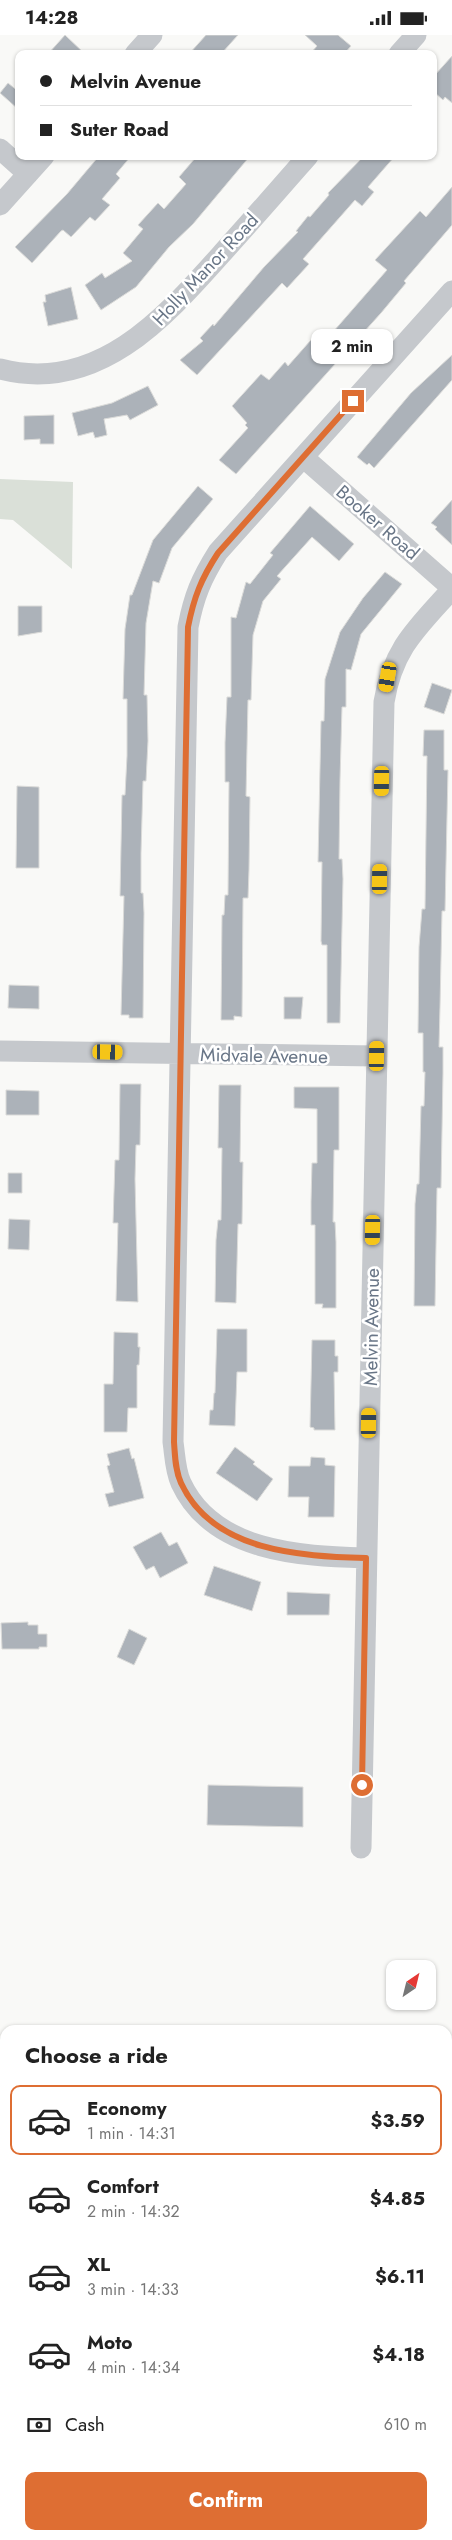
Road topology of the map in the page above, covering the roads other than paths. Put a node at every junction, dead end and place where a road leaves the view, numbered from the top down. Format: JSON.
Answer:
{"nodes":[{"id":1,"x":152,"y":35,"type":"edge"},
{"id":2,"x":416,"y":35,"type":"edge"},
{"id":3,"x":139,"y":50,"type":"edge"},
{"id":4,"x":403,"y":50,"type":"edge"},
{"id":5,"x":0,"y":149,"type":"edge"},
{"id":6,"x":40,"y":160,"type":"edge"},
{"id":7,"x":304,"y":160,"type":"edge"},
{"id":8,"x":28,"y":174,"type":"junction"},
{"id":9,"x":0,"y":205,"type":"edge"},
{"id":10,"x":452,"y":291,"type":"edge"},
{"id":11,"x":0,"y":369,"type":"edge"},
{"id":12,"x":303,"y":457,"type":"junction"},
{"id":13,"x":452,"y":589,"type":"edge"},
{"id":14,"x":0,"y":1051,"type":"edge"},
{"id":15,"x":180,"y":1053,"type":"junction"},
{"id":16,"x":377,"y":1056,"type":"junction"},
{"id":17,"x":366,"y":1558,"type":"junction"},
{"id":18,"x":361,"y":1848,"type":"dead end"}],
"edges":[{"from":1,"to":3,"type":"street"},
{"from":2,"to":4,"type":"street"},
{"from":5,"to":8,"type":"street"},
{"from":6,"to":8,"type":"street"},
{"from":7,"to":11,"type":"street","name":"Holly Manor Road"},
{"from":8,"to":9,"type":"street"},
{"from":10,"to":12,"type":"street"},
{"from":12,"to":13,"type":"street","name":"Booker Road"},
{"from":12,"to":15,"type":"street"},
{"from":13,"to":16,"type":"street","name":"Melvin Avenue"},
{"from":14,"to":15,"type":"street","name":"Midvale Avenue"},
{"from":15,"to":16,"type":"street","name":"Midvale Avenue"},
{"from":15,"to":17,"type":"street"},
{"from":16,"to":17,"type":"street","name":"Melvin Avenue"},
{"from":17,"to":18,"type":"street","name":"Melvin Avenue"}]}
